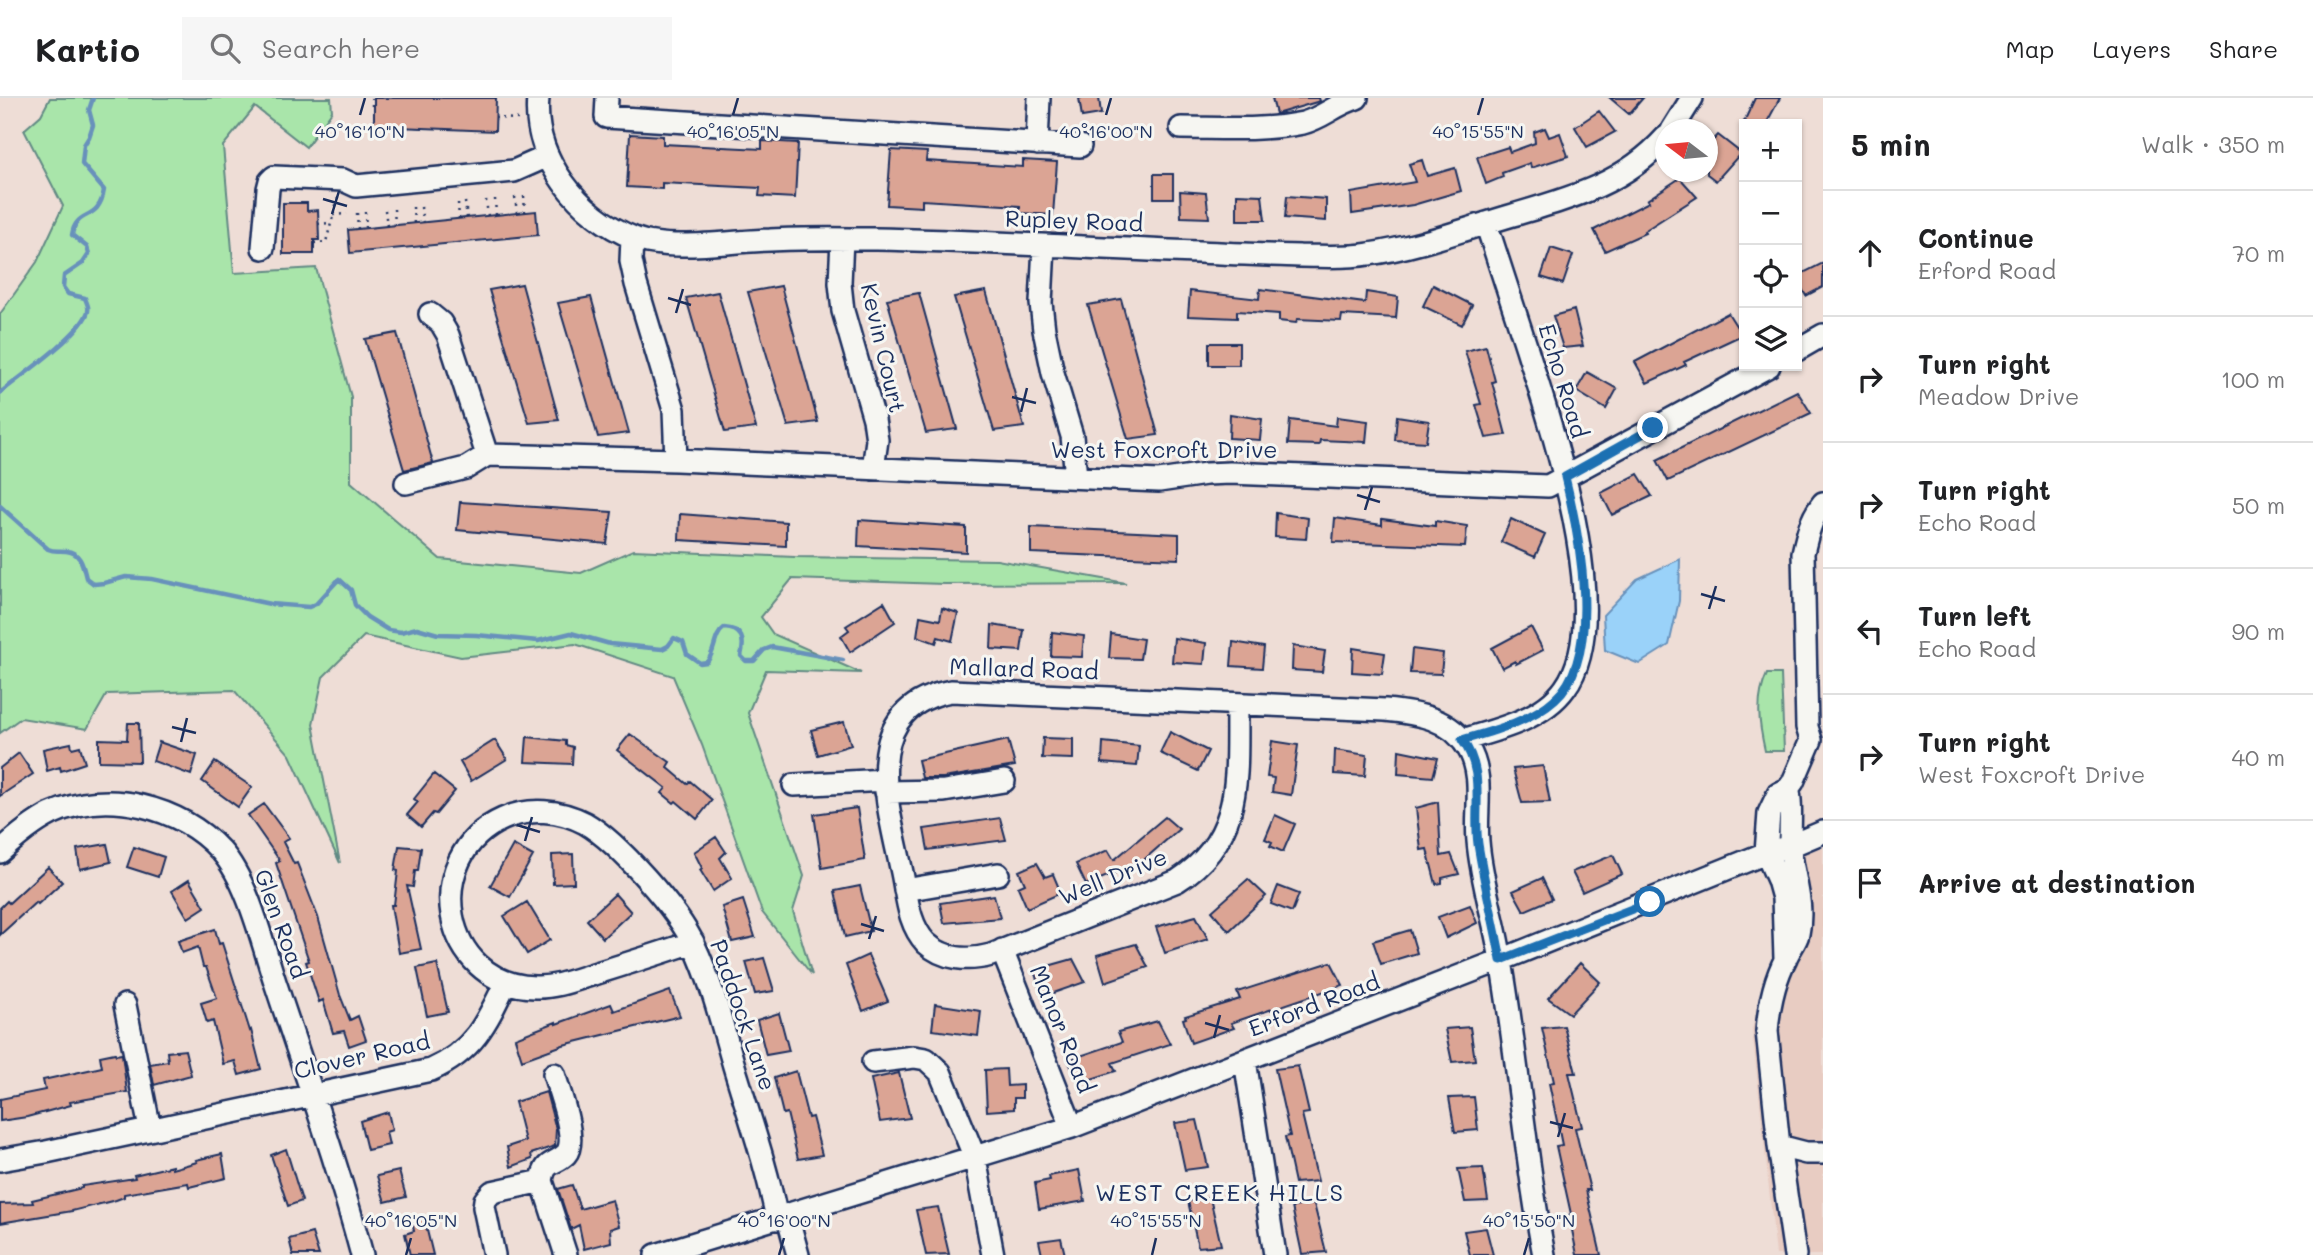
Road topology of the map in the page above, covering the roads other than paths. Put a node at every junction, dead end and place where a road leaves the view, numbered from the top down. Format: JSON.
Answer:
{"nodes":[{"id":1,"x":538,"y":98,"type":"edge"},
{"id":2,"x":607,"y":98,"type":"edge"},
{"id":3,"x":1040,"y":98,"type":"edge"},
{"id":4,"x":1357,"y":98,"type":"edge"},
{"id":5,"x":1692,"y":98,"type":"edge"},
{"id":6,"x":1679,"y":119,"type":"edge"},
{"id":7,"x":1181,"y":128,"type":"dead end"},
{"id":8,"x":1037,"y":144,"type":"junction"},
{"id":9,"x":1080,"y":146,"type":"dead end"},
{"id":10,"x":1655,"y":147,"type":"edge"},
{"id":11,"x":548,"y":156,"type":"junction"},
{"id":12,"x":1486,"y":223,"type":"junction"},
{"id":13,"x":632,"y":237,"type":"junction"},
{"id":14,"x":842,"y":239,"type":"junction"},
{"id":15,"x":1045,"y":246,"type":"junction"},
{"id":16,"x":263,"y":248,"type":"dead end"},
{"id":17,"x":430,"y":314,"type":"dead end"},
{"id":18,"x":1823,"y":335,"type":"edge"},
{"id":19,"x":1802,"y":347,"type":"edge"},
{"id":20,"x":1760,"y":371,"type":"edge"},
{"id":21,"x":487,"y":455,"type":"junction"},
{"id":22,"x":676,"y":460,"type":"junction"},
{"id":23,"x":873,"y":469,"type":"junction"},
{"id":24,"x":1076,"y":477,"type":"junction"},
{"id":25,"x":1565,"y":477,"type":"junction"},
{"id":26,"x":406,"y":483,"type":"dead end"},
{"id":27,"x":1823,"y":503,"type":"edge"},
{"id":28,"x":1813,"y":589,"type":"edge"},
{"id":29,"x":1237,"y":704,"type":"junction"},
{"id":30,"x":1462,"y":740,"type":"junction"},
{"id":31,"x":1817,"y":741,"type":"edge"},
{"id":32,"x":1004,"y":781,"type":"dead end"},
{"id":33,"x":794,"y":785,"type":"dead end"},
{"id":34,"x":886,"y":786,"type":"junction"},
{"id":35,"x":1788,"y":789,"type":"junction"},
{"id":36,"x":1823,"y":832,"type":"edge"},
{"id":37,"x":1790,"y":846,"type":"junction"},
{"id":38,"x":0,"y":852,"type":"edge"},
{"id":39,"x":1766,"y":853,"type":"junction"},
{"id":40,"x":998,"y":874,"type":"dead end"},
{"id":41,"x":905,"y":890,"type":"junction"},
{"id":42,"x":693,"y":943,"type":"junction"},
{"id":43,"x":1002,"y":950,"type":"junction"},
{"id":44,"x":1785,"y":959,"type":"junction"},
{"id":45,"x":1501,"y":960,"type":"junction"},
{"id":46,"x":506,"y":982,"type":"junction"},
{"id":47,"x":125,"y":1005,"type":"dead end"},
{"id":48,"x":1245,"y":1060,"type":"junction"},
{"id":49,"x":873,"y":1062,"type":"dead end"},
{"id":50,"x":554,"y":1074,"type":"dead end"},
{"id":51,"x":312,"y":1095,"type":"junction"},
{"id":52,"x":1072,"y":1127,"type":"junction"},
{"id":53,"x":150,"y":1129,"type":"junction"},
{"id":54,"x":1779,"y":1146,"type":"junction"},
{"id":55,"x":1823,"y":1153,"type":"edge"},
{"id":56,"x":975,"y":1158,"type":"junction"},
{"id":57,"x":0,"y":1160,"type":"edge"},
{"id":58,"x":542,"y":1181,"type":"junction"},
{"id":59,"x":782,"y":1217,"type":"junction"},
{"id":60,"x":362,"y":1255,"type":"edge"},
{"id":61,"x":495,"y":1255,"type":"edge"},
{"id":62,"x":566,"y":1255,"type":"edge"},
{"id":63,"x":656,"y":1255,"type":"edge"},
{"id":64,"x":798,"y":1255,"type":"edge"},
{"id":65,"x":993,"y":1255,"type":"edge"},
{"id":66,"x":1275,"y":1255,"type":"edge"},
{"id":67,"x":1544,"y":1255,"type":"edge"},
{"id":68,"x":1795,"y":1255,"type":"edge"}],
"edges":[{"from":1,"to":11,"type":"street","name":"Rupley Road"},
{"from":2,"to":8,"type":"street"},
{"from":3,"to":8,"type":"street"},
{"from":4,"to":7,"type":"street"},
{"from":5,"to":6,"type":"street"},
{"from":8,"to":9,"type":"street"},
{"from":10,"to":12,"type":"street","name":"Rupley Road"},
{"from":11,"to":13,"type":"street","name":"Rupley Road"},
{"from":11,"to":16,"type":"street"},
{"from":12,"to":15,"type":"street","name":"Rupley Road"},
{"from":12,"to":25,"type":"street","name":"Echo Road"},
{"from":13,"to":14,"type":"street","name":"Rupley Road"},
{"from":13,"to":22,"type":"street"},
{"from":14,"to":15,"type":"street","name":"Rupley Road"},
{"from":14,"to":23,"type":"street","name":"Kevin Court"},
{"from":15,"to":24,"type":"street"},
{"from":17,"to":21,"type":"street"},
{"from":18,"to":19,"type":"street"},
{"from":20,"to":25,"type":"street","name":"West Foxcroft Drive"},
{"from":21,"to":22,"type":"street","name":"West Foxcroft Drive"},
{"from":21,"to":26,"type":"street"},
{"from":22,"to":23,"type":"street","name":"West Foxcroft Drive"},
{"from":23,"to":24,"type":"street","name":"West Foxcroft Drive"},
{"from":24,"to":25,"type":"street","name":"West Foxcroft Drive"},
{"from":25,"to":30,"type":"street","name":"Echo Road"},
{"from":27,"to":28,"type":"street"},
{"from":28,"to":31,"type":"street"},
{"from":29,"to":30,"type":"street","name":"Mallard Road"},
{"from":29,"to":34,"type":"street","name":"Mallard Road"},
{"from":29,"to":43,"type":"street","name":"Well Drive"},
{"from":30,"to":45,"type":"street"},
{"from":31,"to":35,"type":"street"},
{"from":32,"to":34,"type":"street"},
{"from":33,"to":34,"type":"street"},
{"from":34,"to":41,"type":"street","name":"Mallard Road"},
{"from":35,"to":37,"type":"street"},
{"from":35,"to":39,"type":"street"},
{"from":36,"to":37,"type":"street","name":"Erford Road"},
{"from":37,"to":39,"type":"street","name":"Erford Road"},
{"from":37,"to":44,"type":"street"},
{"from":38,"to":51,"type":"street","name":"Glen Road"},
{"from":39,"to":44,"type":"street"},
{"from":39,"to":45,"type":"street","name":"Erford Road"},
{"from":40,"to":41,"type":"street"},
{"from":41,"to":43,"type":"street","name":"Mallard Road"},
{"from":42,"to":46,"type":"street"},
{"from":42,"to":46,"type":"street","name":"Paddock Lane"},
{"from":42,"to":59,"type":"street","name":"Paddock Lane"},
{"from":43,"to":52,"type":"street","name":"Manor Road"},
{"from":44,"to":54,"type":"street"},
{"from":45,"to":48,"type":"street","name":"Erford Road"},
{"from":45,"to":67,"type":"street"},
{"from":46,"to":51,"type":"street","name":"Clover Road"},
{"from":47,"to":53,"type":"street"},
{"from":48,"to":52,"type":"street","name":"Erford Road"},
{"from":48,"to":66,"type":"street"},
{"from":49,"to":56,"type":"street"},
{"from":50,"to":58,"type":"street"},
{"from":51,"to":53,"type":"street","name":"Clover Road"},
{"from":51,"to":60,"type":"street","name":"Glen Road"},
{"from":52,"to":56,"type":"street","name":"Erford Road"},
{"from":53,"to":57,"type":"street","name":"Clover Road"},
{"from":54,"to":55,"type":"street"},
{"from":54,"to":68,"type":"street"},
{"from":56,"to":59,"type":"street","name":"Erford Road"},
{"from":56,"to":65,"type":"street"},
{"from":58,"to":61,"type":"street"},
{"from":58,"to":62,"type":"street"},
{"from":59,"to":63,"type":"street","name":"Erford Road"},
{"from":59,"to":64,"type":"street","name":"Paddock Lane"}]}
